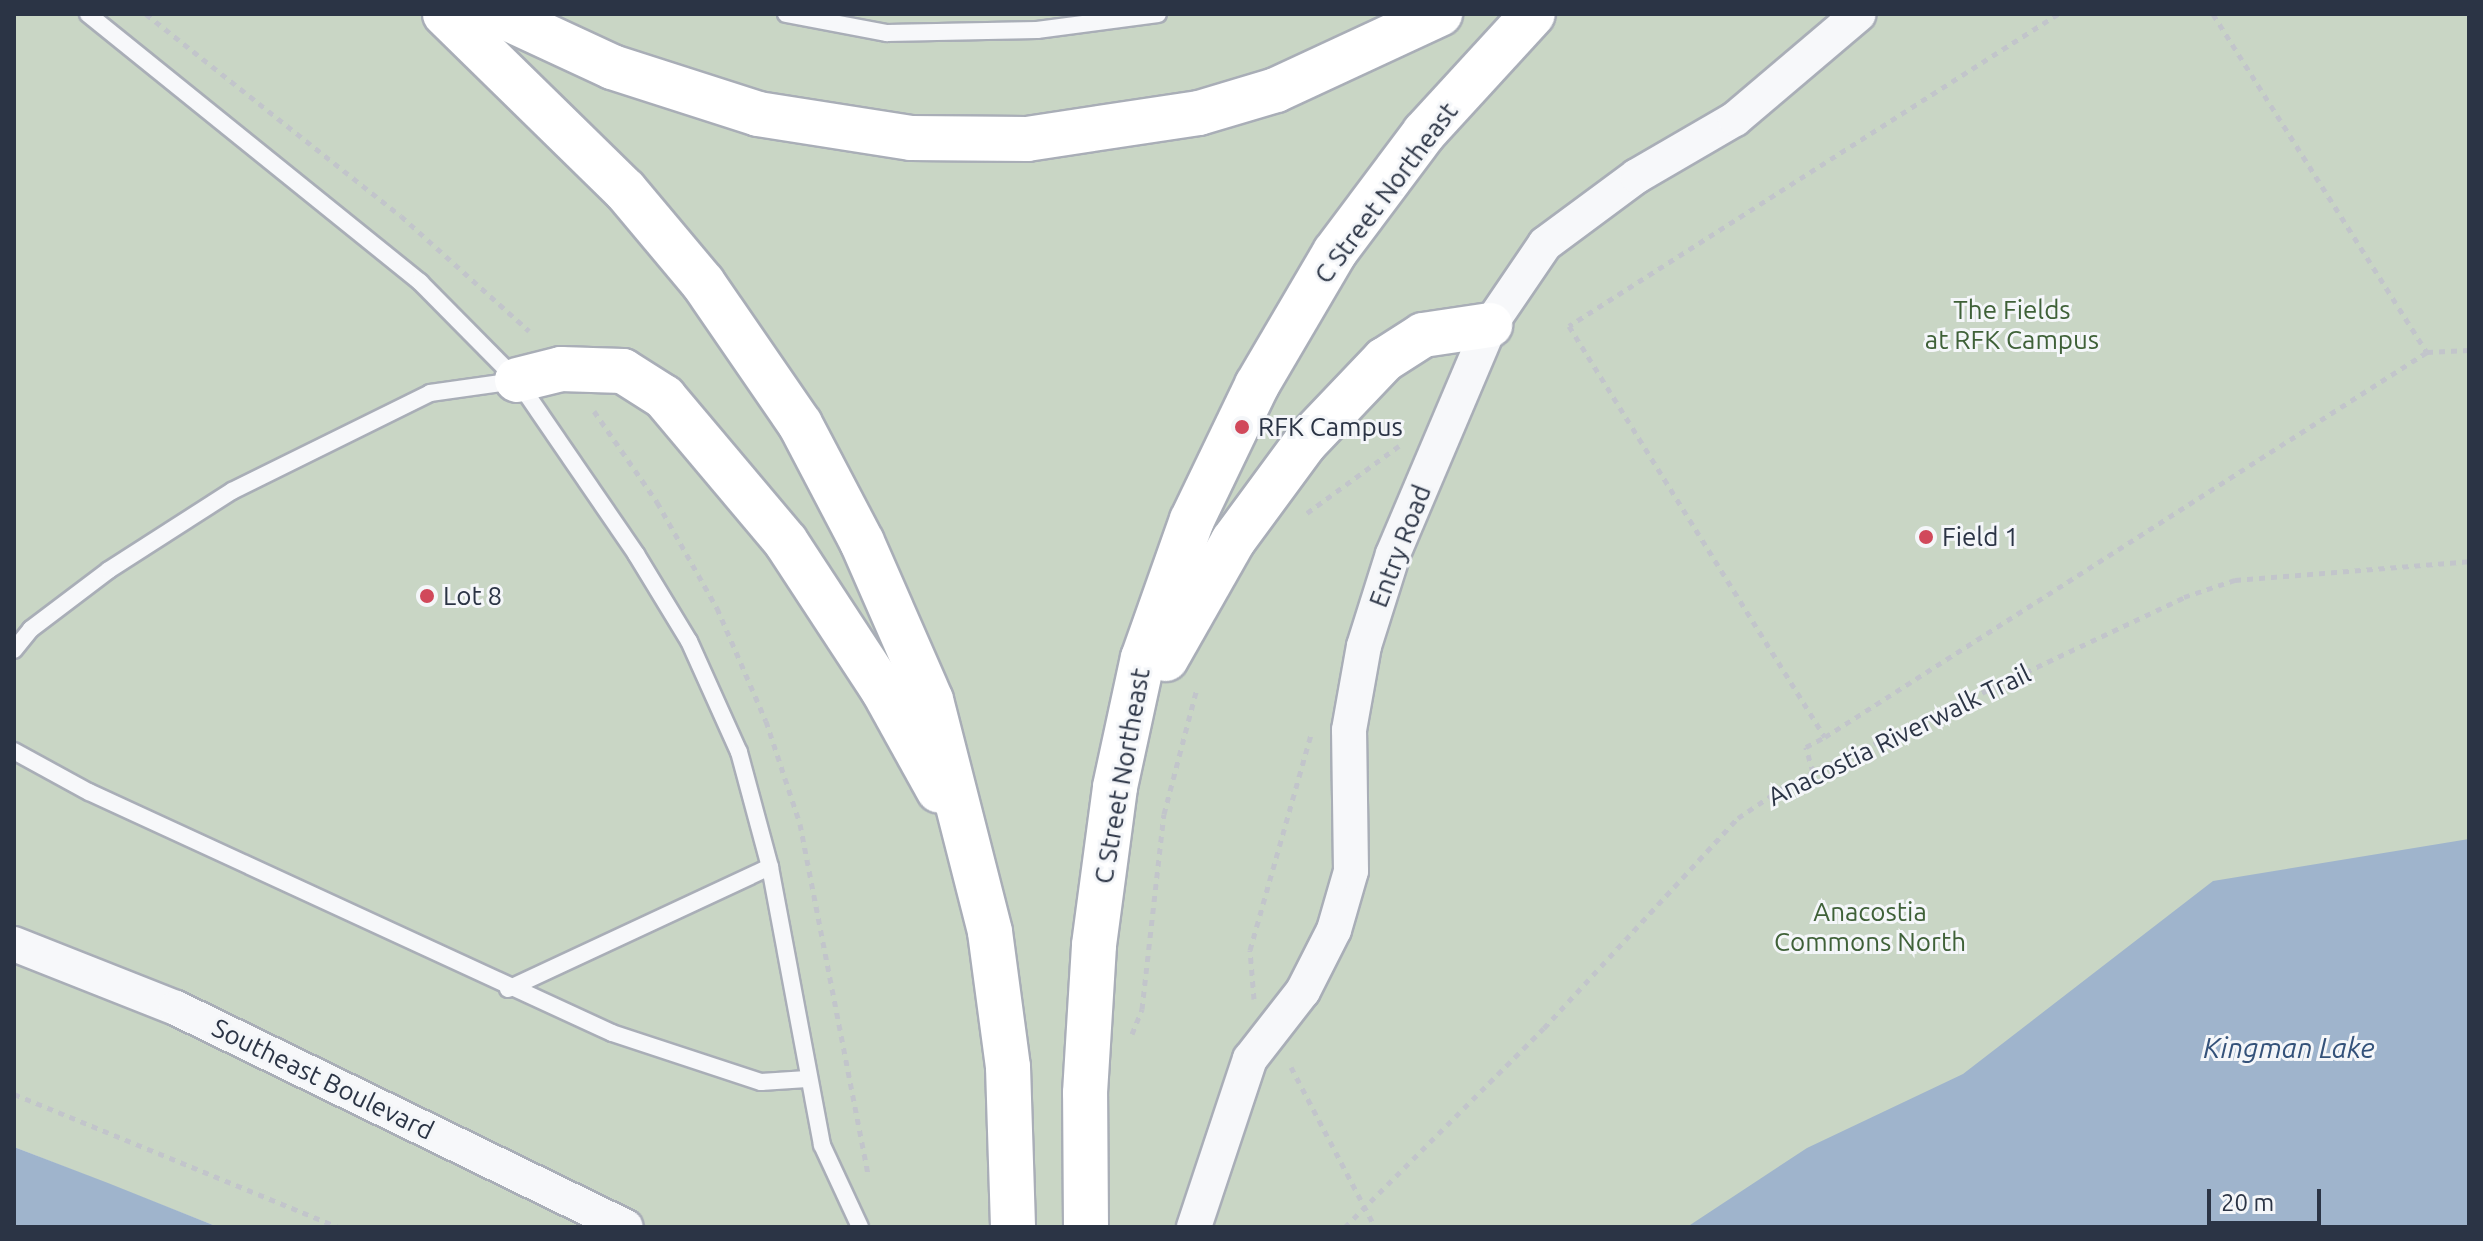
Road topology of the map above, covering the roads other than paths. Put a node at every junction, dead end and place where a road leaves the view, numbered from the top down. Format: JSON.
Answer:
{"nodes":[{"id":1,"x":88,"y":14,"type":"edge"},
{"id":2,"x":445,"y":14,"type":"edge"},
{"id":3,"x":498,"y":14,"type":"edge"},
{"id":4,"x":786,"y":14,"type":"edge"},
{"id":5,"x":1158,"y":14,"type":"edge"},
{"id":6,"x":1440,"y":14,"type":"edge"},
{"id":7,"x":1533,"y":14,"type":"edge"},
{"id":8,"x":1859,"y":14,"type":"edge"},
{"id":9,"x":1490,"y":325,"type":"junction"},
{"id":10,"x":517,"y":380,"type":"junction"},
{"id":11,"x":14,"y":650,"type":"edge"},
{"id":12,"x":14,"y":751,"type":"edge"},
{"id":13,"x":1115,"y":787,"type":"junction"},
{"id":14,"x":770,"y":867,"type":"junction"},
{"id":15,"x":990,"y":932,"type":"junction"},
{"id":16,"x":14,"y":944,"type":"edge"},
{"id":17,"x":508,"y":989,"type":"junction"},
{"id":18,"x":807,"y":1079,"type":"junction"},
{"id":19,"x":1086,"y":1224,"type":"edge"},
{"id":20,"x":626,"y":1227,"type":"edge"},
{"id":21,"x":860,"y":1227,"type":"edge"},
{"id":22,"x":1013,"y":1227,"type":"edge"},
{"id":23,"x":1194,"y":1227,"type":"edge"}],
"edges":[{"from":1,"to":10,"type":"lane"},
{"from":2,"to":15,"type":"main road"},
{"from":3,"to":6,"type":"main road"},
{"from":4,"to":5,"type":"lane"},
{"from":7,"to":13,"type":"main road","name":"C Street Northeast"},
{"from":8,"to":9,"type":"street","name":"Entry Road"},
{"from":9,"to":13,"type":"main road"},
{"from":9,"to":23,"type":"street","name":"Entry Road"},
{"from":10,"to":11,"type":"lane"},
{"from":10,"to":14,"type":"lane"},
{"from":10,"to":15,"type":"main road"},
{"from":12,"to":17,"type":"lane"},
{"from":13,"to":19,"type":"main road","name":"C Street Northeast"},
{"from":14,"to":17,"type":"lane"},
{"from":14,"to":18,"type":"lane"},
{"from":15,"to":22,"type":"main road"},
{"from":16,"to":20,"type":"street","name":"Southeast Boulevard"},
{"from":17,"to":18,"type":"lane"},
{"from":18,"to":21,"type":"lane"}]}
